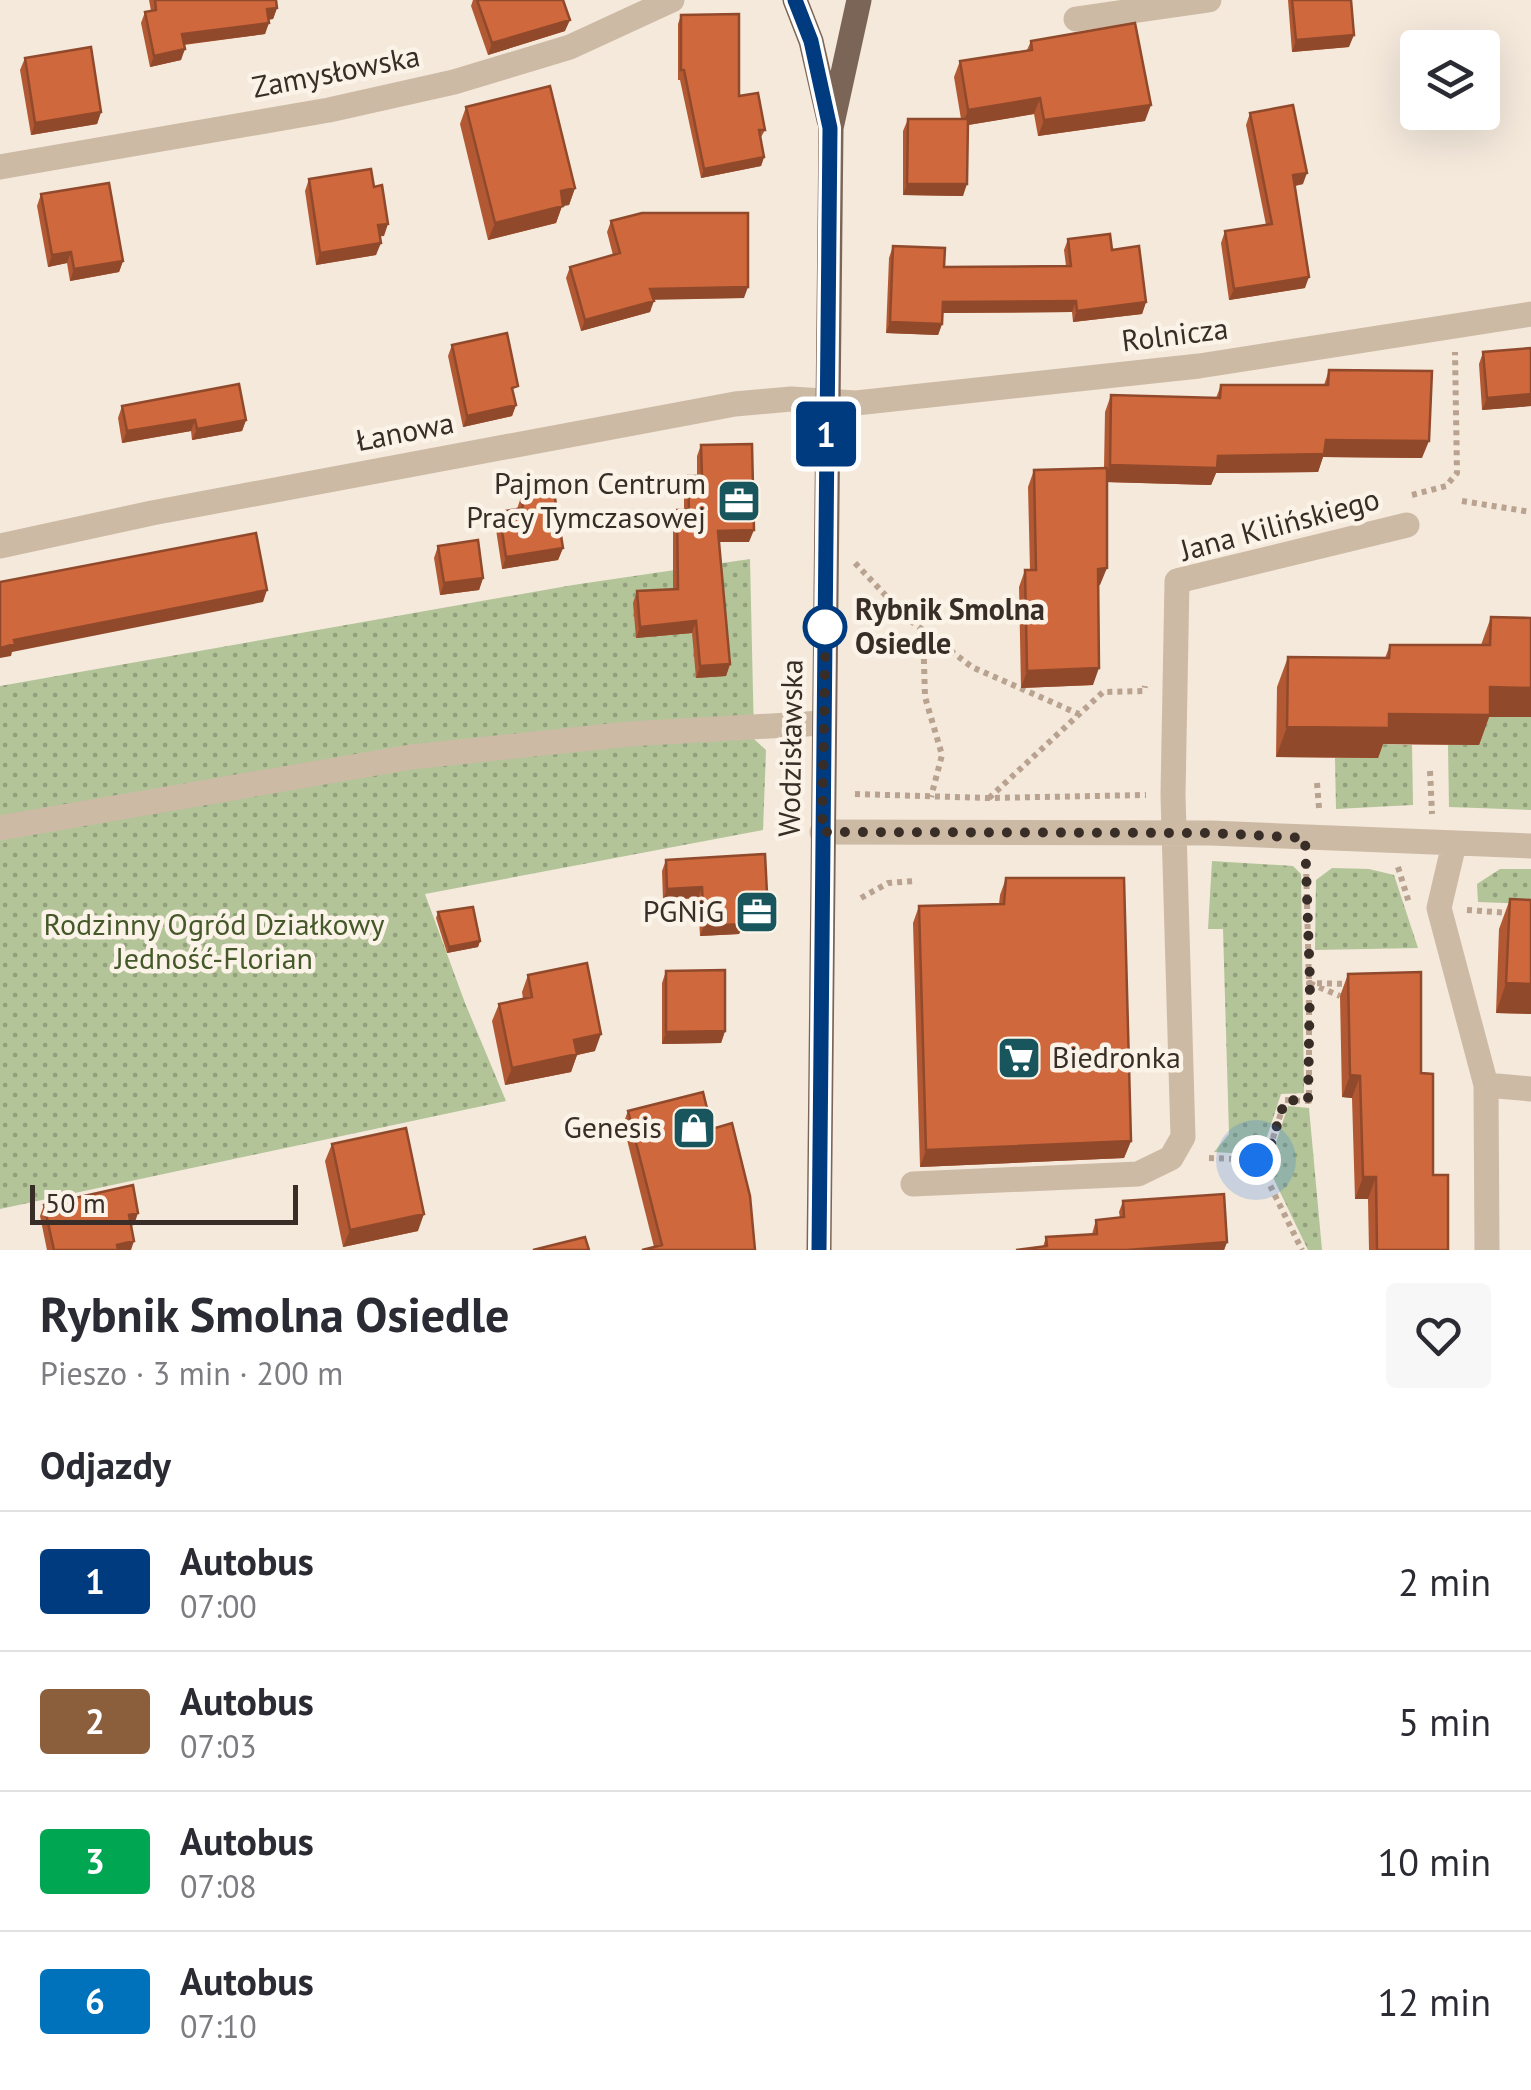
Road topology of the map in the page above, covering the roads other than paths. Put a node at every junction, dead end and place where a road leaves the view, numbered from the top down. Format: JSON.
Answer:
{"nodes":[{"id":1,"x":672,"y":0,"type":"edge"},
{"id":2,"x":795,"y":0,"type":"edge"},
{"id":3,"x":859,"y":0,"type":"edge"},
{"id":4,"x":1209,"y":0,"type":"edge"},
{"id":5,"x":1076,"y":19,"type":"dead end"},
{"id":6,"x":830,"y":128,"type":"junction"},
{"id":7,"x":0,"y":167,"type":"edge"},
{"id":8,"x":1531,"y":314,"type":"edge"},
{"id":9,"x":826,"y":401,"type":"junction"},
{"id":10,"x":1407,"y":525,"type":"dead end"},
{"id":11,"x":0,"y":546,"type":"edge"},
{"id":12,"x":823,"y":722,"type":"junction"},
{"id":13,"x":0,"y":828,"type":"edge"},
{"id":14,"x":822,"y":832,"type":"junction"},
{"id":15,"x":1175,"y":834,"type":"junction"},
{"id":16,"x":1454,"y":844,"type":"junction"},
{"id":17,"x":1531,"y":846,"type":"edge"},
{"id":18,"x":1486,"y":1084,"type":"junction"},
{"id":19,"x":1531,"y":1088,"type":"edge"},
{"id":20,"x":913,"y":1184,"type":"dead end"},
{"id":21,"x":819,"y":1250,"type":"edge"},
{"id":22,"x":1487,"y":1250,"type":"edge"}],
"edges":[{"from":1,"to":7,"type":"street","name":"Zamysłowska"},
{"from":2,"to":6,"type":"main road","name":"Wodzisławska"},
{"from":3,"to":6,"type":"main road","name":"Wodzisławska"},
{"from":4,"to":5,"type":"street"},
{"from":6,"to":9,"type":"main road","name":"Wodzisławska"},
{"from":8,"to":9,"type":"street","name":"Rolnicza"},
{"from":9,"to":11,"type":"street","name":"Łanowa"},
{"from":9,"to":12,"type":"main road","name":"Wodzisławska"},
{"from":10,"to":15,"type":"street","name":"Jana Kilińskiego"},
{"from":12,"to":13,"type":"street"},
{"from":12,"to":14,"type":"main road","name":"Wodzisławska"},
{"from":14,"to":15,"type":"street"},
{"from":14,"to":21,"type":"main road","name":"Wodzisławska"},
{"from":15,"to":16,"type":"street"},
{"from":15,"to":20,"type":"street"},
{"from":16,"to":17,"type":"street"},
{"from":16,"to":18,"type":"street"},
{"from":18,"to":19,"type":"street"},
{"from":18,"to":22,"type":"street"}]}
